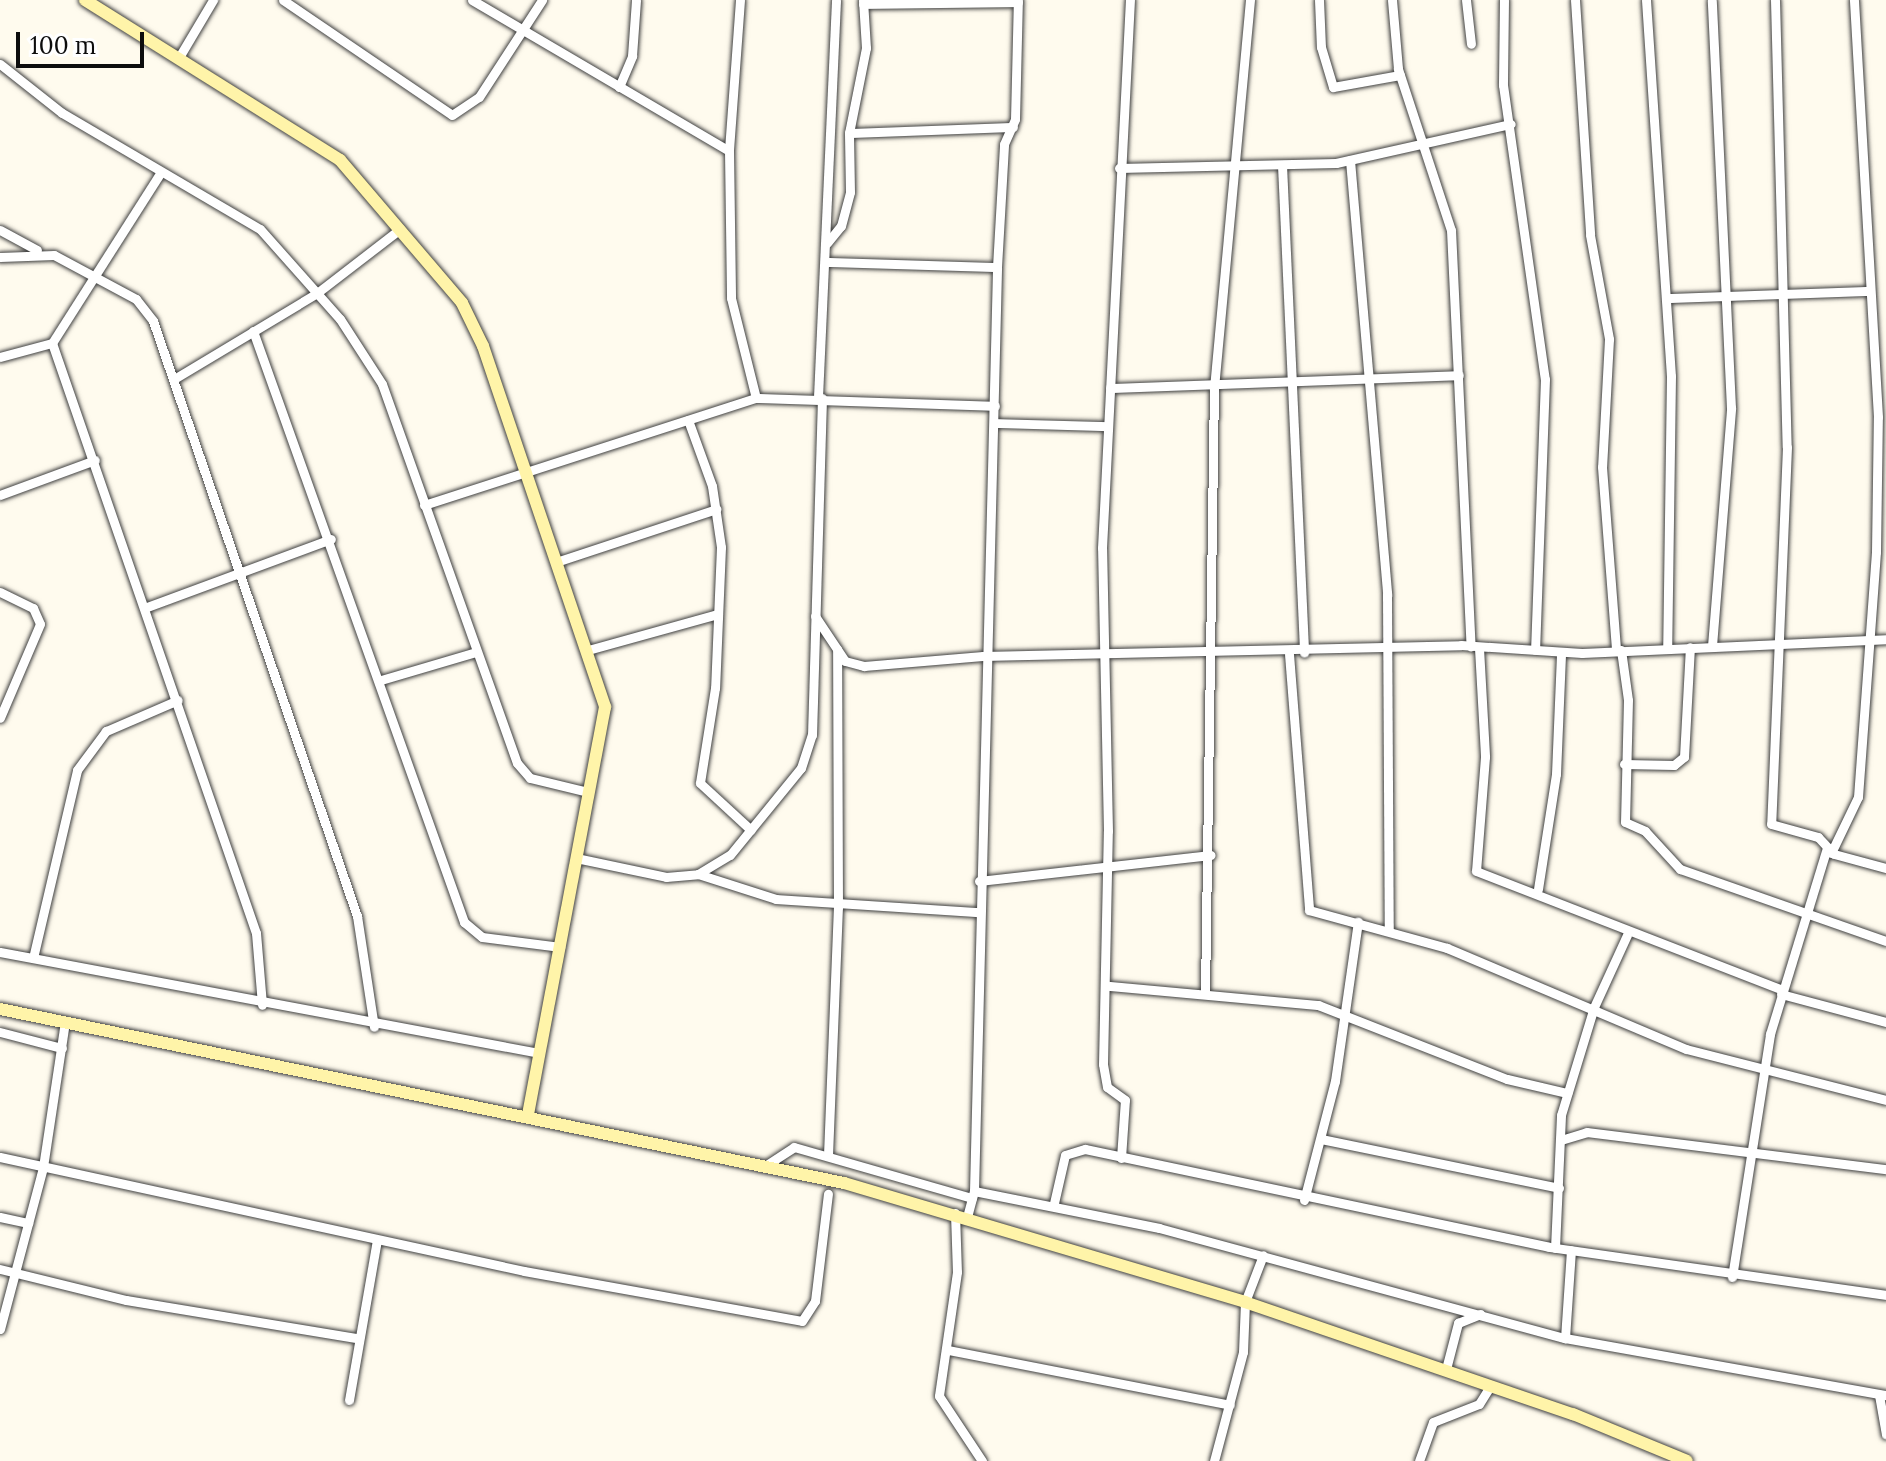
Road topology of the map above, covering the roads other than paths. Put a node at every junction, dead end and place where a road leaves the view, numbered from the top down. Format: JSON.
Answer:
{"nodes":[{"id":1,"x":85,"y":0,"type":"edge"},
{"id":2,"x":213,"y":0,"type":"edge"},
{"id":3,"x":283,"y":0,"type":"edge"},
{"id":4,"x":472,"y":0,"type":"edge"},
{"id":5,"x":542,"y":0,"type":"edge"},
{"id":6,"x":636,"y":0,"type":"edge"},
{"id":7,"x":740,"y":0,"type":"edge"},
{"id":8,"x":836,"y":0,"type":"edge"},
{"id":9,"x":1130,"y":0,"type":"edge"},
{"id":10,"x":1250,"y":0,"type":"edge"},
{"id":11,"x":1319,"y":0,"type":"edge"},
{"id":12,"x":1392,"y":0,"type":"edge"},
{"id":13,"x":1466,"y":0,"type":"edge"},
{"id":14,"x":1504,"y":0,"type":"edge"},
{"id":15,"x":1575,"y":0,"type":"edge"},
{"id":16,"x":1646,"y":0,"type":"edge"},
{"id":17,"x":1712,"y":0,"type":"edge"},
{"id":18,"x":1775,"y":0,"type":"edge"},
{"id":19,"x":1854,"y":0,"type":"edge"},
{"id":20,"x":1018,"y":1,"type":"edge"},
{"id":21,"x":863,"y":2,"type":"edge"},
{"id":22,"x":521,"y":30,"type":"junction"},
{"id":23,"x":1471,"y":44,"type":"dead end"},
{"id":24,"x":178,"y":59,"type":"junction"},
{"id":25,"x":0,"y":64,"type":"edge"},
{"id":26,"x":1400,"y":75,"type":"junction"},
{"id":27,"x":619,"y":87,"type":"junction"},
{"id":28,"x":1511,"y":124,"type":"junction"},
{"id":29,"x":1013,"y":127,"type":"junction"},
{"id":30,"x":849,"y":133,"type":"junction"},
{"id":31,"x":1426,"y":147,"type":"junction"},
{"id":32,"x":729,"y":151,"type":"junction"},
{"id":33,"x":1350,"y":160,"type":"junction"},
{"id":34,"x":1282,"y":165,"type":"junction"},
{"id":35,"x":1119,"y":168,"type":"junction"},
{"id":36,"x":1237,"y":168,"type":"junction"},
{"id":37,"x":161,"y":172,"type":"junction"},
{"id":38,"x":400,"y":229,"type":"junction"},
{"id":39,"x":0,"y":230,"type":"edge"},
{"id":40,"x":827,"y":243,"type":"junction"},
{"id":41,"x":37,"y":250,"type":"junction"},
{"id":42,"x":0,"y":257,"type":"edge"},
{"id":43,"x":826,"y":262,"type":"junction"},
{"id":44,"x":997,"y":267,"type":"junction"},
{"id":45,"x":96,"y":281,"type":"junction"},
{"id":46,"x":1868,"y":291,"type":"junction"},
{"id":47,"x":317,"y":293,"type":"junction"},
{"id":48,"x":1784,"y":296,"type":"junction"},
{"id":49,"x":1668,"y":298,"type":"junction"},
{"id":50,"x":1728,"y":299,"type":"junction"},
{"id":51,"x":253,"y":331,"type":"junction"},
{"id":52,"x":52,"y":343,"type":"junction"},
{"id":53,"x":0,"y":357,"type":"edge"},
{"id":54,"x":1459,"y":375,"type":"junction"},
{"id":55,"x":174,"y":379,"type":"junction"},
{"id":56,"x":1370,"y":381,"type":"junction"},
{"id":57,"x":1292,"y":385,"type":"junction"},
{"id":58,"x":1110,"y":388,"type":"junction"},
{"id":59,"x":1214,"y":388,"type":"junction"},
{"id":60,"x":756,"y":398,"type":"junction"},
{"id":61,"x":820,"y":398,"type":"junction"},
{"id":62,"x":995,"y":406,"type":"junction"},
{"id":63,"x":688,"y":420,"type":"junction"},
{"id":64,"x":995,"y":423,"type":"junction"},
{"id":65,"x":1105,"y":426,"type":"junction"},
{"id":66,"x":95,"y":460,"type":"junction"},
{"id":67,"x":527,"y":474,"type":"junction"},
{"id":68,"x":0,"y":495,"type":"edge"},
{"id":69,"x":424,"y":505,"type":"junction"},
{"id":70,"x":716,"y":509,"type":"junction"},
{"id":71,"x":331,"y":539,"type":"junction"},
{"id":72,"x":556,"y":562,"type":"junction"},
{"id":73,"x":237,"y":569,"type":"junction"},
{"id":74,"x":0,"y":592,"type":"edge"},
{"id":75,"x":147,"y":607,"type":"junction"},
{"id":76,"x":718,"y":614,"type":"junction"},
{"id":77,"x":815,"y":616,"type":"junction"},
{"id":78,"x":1872,"y":638,"type":"junction"},
{"id":79,"x":1886,"y":639,"type":"edge"},
{"id":80,"x":1779,"y":644,"type":"junction"},
{"id":81,"x":1712,"y":646,"type":"junction"},
{"id":82,"x":1690,"y":647,"type":"junction"},
{"id":83,"x":1389,"y":648,"type":"junction"},
{"id":84,"x":1475,"y":648,"type":"junction"},
{"id":85,"x":1667,"y":648,"type":"junction"},
{"id":86,"x":837,"y":649,"type":"junction"},
{"id":87,"x":588,"y":650,"type":"junction"},
{"id":88,"x":1535,"y":650,"type":"junction"},
{"id":89,"x":1618,"y":650,"type":"junction"},
{"id":90,"x":476,"y":652,"type":"junction"},
{"id":91,"x":1304,"y":653,"type":"junction"},
{"id":92,"x":1561,"y":653,"type":"junction"},
{"id":93,"x":1289,"y":654,"type":"junction"},
{"id":94,"x":983,"y":656,"type":"junction"},
{"id":95,"x":1209,"y":656,"type":"junction"},
{"id":96,"x":1101,"y":658,"type":"junction"},
{"id":97,"x":381,"y":680,"type":"junction"},
{"id":98,"x":178,"y":700,"type":"junction"},
{"id":99,"x":0,"y":718,"type":"edge"},
{"id":100,"x":1624,"y":764,"type":"junction"},
{"id":101,"x":588,"y":792,"type":"junction"},
{"id":102,"x":751,"y":830,"type":"junction"},
{"id":103,"x":1829,"y":850,"type":"junction"},
{"id":104,"x":1211,"y":855,"type":"junction"},
{"id":105,"x":576,"y":858,"type":"junction"},
{"id":106,"x":1107,"y":868,"type":"junction"},
{"id":107,"x":1886,"y":868,"type":"edge"},
{"id":108,"x":698,"y":874,"type":"junction"},
{"id":109,"x":979,"y":881,"type":"junction"},
{"id":110,"x":1538,"y":889,"type":"junction"},
{"id":111,"x":838,"y":907,"type":"junction"},
{"id":112,"x":979,"y":912,"type":"junction"},
{"id":113,"x":1805,"y":912,"type":"junction"},
{"id":114,"x":1358,"y":922,"type":"junction"},
{"id":115,"x":1389,"y":931,"type":"junction"},
{"id":116,"x":1627,"y":935,"type":"junction"},
{"id":117,"x":1886,"y":941,"type":"edge"},
{"id":118,"x":560,"y":947,"type":"junction"},
{"id":119,"x":0,"y":952,"type":"edge"},
{"id":120,"x":33,"y":958,"type":"junction"},
{"id":121,"x":1109,"y":986,"type":"junction"},
{"id":122,"x":1782,"y":992,"type":"junction"},
{"id":123,"x":1205,"y":994,"type":"junction"},
{"id":124,"x":262,"y":1005,"type":"junction"},
{"id":125,"x":1594,"y":1007,"type":"junction"},
{"id":126,"x":0,"y":1009,"type":"edge"},
{"id":127,"x":1347,"y":1014,"type":"junction"},
{"id":128,"x":65,"y":1022,"type":"junction"},
{"id":129,"x":1886,"y":1022,"type":"edge"},
{"id":130,"x":374,"y":1027,"type":"junction"},
{"id":131,"x":0,"y":1032,"type":"edge"},
{"id":132,"x":62,"y":1048,"type":"junction"},
{"id":133,"x":539,"y":1053,"type":"junction"},
{"id":134,"x":1762,"y":1074,"type":"junction"},
{"id":135,"x":1567,"y":1093,"type":"junction"},
{"id":136,"x":1886,"y":1100,"type":"edge"},
{"id":137,"x":528,"y":1113,"type":"junction"},
{"id":138,"x":1321,"y":1139,"type":"junction"},
{"id":139,"x":1561,"y":1140,"type":"junction"},
{"id":140,"x":1746,"y":1153,"type":"junction"},
{"id":141,"x":828,"y":1155,"type":"junction"},
{"id":142,"x":0,"y":1157,"type":"edge"},
{"id":143,"x":1121,"y":1158,"type":"junction"},
{"id":144,"x":768,"y":1164,"type":"junction"},
{"id":145,"x":43,"y":1167,"type":"junction"},
{"id":146,"x":1886,"y":1169,"type":"edge"},
{"id":147,"x":1559,"y":1188,"type":"junction"},
{"id":148,"x":828,"y":1194,"type":"dead end"},
{"id":149,"x":973,"y":1194,"type":"junction"},
{"id":150,"x":1304,"y":1200,"type":"junction"},
{"id":151,"x":1054,"y":1203,"type":"junction"},
{"id":152,"x":961,"y":1215,"type":"junction"},
{"id":153,"x":0,"y":1217,"type":"edge"},
{"id":154,"x":28,"y":1223,"type":"junction"},
{"id":155,"x":377,"y":1240,"type":"junction"},
{"id":156,"x":1555,"y":1248,"type":"junction"},
{"id":157,"x":1571,"y":1250,"type":"junction"},
{"id":158,"x":1263,"y":1255,"type":"junction"},
{"id":159,"x":0,"y":1269,"type":"edge"},
{"id":160,"x":16,"y":1271,"type":"junction"},
{"id":161,"x":1732,"y":1277,"type":"junction"},
{"id":162,"x":1886,"y":1295,"type":"edge"},
{"id":163,"x":1245,"y":1302,"type":"junction"},
{"id":164,"x":1480,"y":1314,"type":"junction"},
{"id":165,"x":0,"y":1329,"type":"edge"},
{"id":166,"x":356,"y":1338,"type":"junction"},
{"id":167,"x":1565,"y":1338,"type":"junction"},
{"id":168,"x":948,"y":1350,"type":"junction"},
{"id":169,"x":1446,"y":1369,"type":"junction"},
{"id":170,"x":1491,"y":1385,"type":"junction"},
{"id":171,"x":1882,"y":1395,"type":"edge"},
{"id":172,"x":349,"y":1400,"type":"dead end"},
{"id":173,"x":1230,"y":1405,"type":"junction"},
{"id":174,"x":1886,"y":1434,"type":"edge"},
{"id":175,"x":982,"y":1461,"type":"edge"},
{"id":176,"x":1214,"y":1461,"type":"edge"},
{"id":177,"x":1419,"y":1461,"type":"edge"},
{"id":178,"x":1687,"y":1461,"type":"edge"}],
"edges":[{"from":1,"to":24,"type":"street"},
{"from":2,"to":24,"type":"street"},
{"from":3,"to":22,"type":"street"},
{"from":4,"to":22,"type":"street"},
{"from":5,"to":22,"type":"street"},
{"from":6,"to":27,"type":"street"},
{"from":7,"to":32,"type":"street"},
{"from":8,"to":40,"type":"street"},
{"from":9,"to":35,"type":"street"},
{"from":10,"to":36,"type":"street"},
{"from":11,"to":26,"type":"street"},
{"from":12,"to":26,"type":"street"},
{"from":13,"to":23,"type":"street"},
{"from":14,"to":28,"type":"street"},
{"from":15,"to":89,"type":"street"},
{"from":16,"to":49,"type":"street"},
{"from":17,"to":50,"type":"street"},
{"from":18,"to":48,"type":"street"},
{"from":19,"to":46,"type":"street"},
{"from":20,"to":21,"type":"street"},
{"from":20,"to":29,"type":"street"},
{"from":21,"to":30,"type":"street"},
{"from":22,"to":27,"type":"street"},
{"from":24,"to":38,"type":"street"},
{"from":25,"to":37,"type":"street"},
{"from":26,"to":31,"type":"street"},
{"from":27,"to":32,"type":"street"},
{"from":28,"to":31,"type":"street"},
{"from":28,"to":88,"type":"street"},
{"from":29,"to":30,"type":"street"},
{"from":29,"to":44,"type":"street"},
{"from":30,"to":40,"type":"street"},
{"from":31,"to":33,"type":"street"},
{"from":31,"to":54,"type":"street"},
{"from":32,"to":60,"type":"street"},
{"from":33,"to":34,"type":"street"},
{"from":33,"to":56,"type":"street"},
{"from":34,"to":36,"type":"street"},
{"from":34,"to":57,"type":"street"},
{"from":35,"to":36,"type":"street"},
{"from":35,"to":58,"type":"street"},
{"from":36,"to":59,"type":"street"},
{"from":37,"to":45,"type":"street"},
{"from":37,"to":47,"type":"street"},
{"from":38,"to":47,"type":"street"},
{"from":38,"to":67,"type":"street"},
{"from":39,"to":41,"type":"street"},
{"from":40,"to":43,"type":"street"},
{"from":41,"to":42,"type":"street"},
{"from":41,"to":45,"type":"street"},
{"from":43,"to":44,"type":"street"},
{"from":43,"to":61,"type":"street"},
{"from":44,"to":62,"type":"street"},
{"from":45,"to":52,"type":"street"},
{"from":45,"to":55,"type":"street"},
{"from":46,"to":48,"type":"street"},
{"from":46,"to":78,"type":"street"},
{"from":47,"to":51,"type":"street"},
{"from":47,"to":69,"type":"street"},
{"from":48,"to":50,"type":"street"},
{"from":48,"to":80,"type":"street"},
{"from":49,"to":50,"type":"street"},
{"from":49,"to":85,"type":"street"},
{"from":50,"to":81,"type":"street"},
{"from":51,"to":55,"type":"street"},
{"from":51,"to":71,"type":"street"},
{"from":52,"to":53,"type":"street"},
{"from":52,"to":66,"type":"street"},
{"from":54,"to":56,"type":"street"},
{"from":54,"to":84,"type":"street"},
{"from":55,"to":73,"type":"street"},
{"from":56,"to":57,"type":"street"},
{"from":56,"to":83,"type":"street"},
{"from":57,"to":59,"type":"street"},
{"from":57,"to":91,"type":"street"},
{"from":58,"to":59,"type":"street"},
{"from":58,"to":65,"type":"street"},
{"from":59,"to":95,"type":"street"},
{"from":60,"to":61,"type":"street"},
{"from":60,"to":63,"type":"street"},
{"from":61,"to":62,"type":"street"},
{"from":61,"to":77,"type":"street"},
{"from":62,"to":64,"type":"street"},
{"from":63,"to":67,"type":"street"},
{"from":63,"to":70,"type":"street"},
{"from":64,"to":65,"type":"street"},
{"from":64,"to":94,"type":"street"},
{"from":65,"to":96,"type":"street"},
{"from":66,"to":68,"type":"street"},
{"from":66,"to":75,"type":"street"},
{"from":67,"to":69,"type":"street"},
{"from":67,"to":72,"type":"street"},
{"from":69,"to":90,"type":"street"},
{"from":70,"to":72,"type":"street"},
{"from":70,"to":76,"type":"street"},
{"from":71,"to":73,"type":"street"},
{"from":71,"to":97,"type":"street"},
{"from":72,"to":87,"type":"street"},
{"from":73,"to":75,"type":"street"},
{"from":73,"to":130,"type":"street"},
{"from":74,"to":99,"type":"street"},
{"from":75,"to":98,"type":"street"},
{"from":76,"to":87,"type":"street"},
{"from":76,"to":102,"type":"street"},
{"from":77,"to":86,"type":"street"},
{"from":77,"to":102,"type":"street"},
{"from":78,"to":79,"type":"street"},
{"from":78,"to":80,"type":"street"},
{"from":78,"to":103,"type":"street"},
{"from":80,"to":81,"type":"street"},
{"from":80,"to":103,"type":"street"},
{"from":81,"to":82,"type":"street"},
{"from":82,"to":85,"type":"street"},
{"from":82,"to":100,"type":"street"},
{"from":83,"to":84,"type":"street"},
{"from":83,"to":91,"type":"street"},
{"from":83,"to":115,"type":"street"},
{"from":84,"to":88,"type":"street"},
{"from":84,"to":110,"type":"street"},
{"from":85,"to":89,"type":"street"},
{"from":86,"to":94,"type":"street"},
{"from":86,"to":111,"type":"street"},
{"from":87,"to":101,"type":"street"},
{"from":88,"to":92,"type":"street"},
{"from":89,"to":92,"type":"street"},
{"from":89,"to":100,"type":"street"},
{"from":90,"to":97,"type":"street"},
{"from":90,"to":101,"type":"street"},
{"from":91,"to":93,"type":"street"},
{"from":92,"to":110,"type":"street"},
{"from":93,"to":95,"type":"street"},
{"from":93,"to":114,"type":"street"},
{"from":94,"to":96,"type":"street"},
{"from":94,"to":109,"type":"street"},
{"from":95,"to":96,"type":"street"},
{"from":95,"to":104,"type":"street"},
{"from":96,"to":106,"type":"street"},
{"from":97,"to":118,"type":"street"},
{"from":98,"to":120,"type":"street"},
{"from":98,"to":124,"type":"street"},
{"from":100,"to":113,"type":"street"},
{"from":101,"to":105,"type":"street"},
{"from":102,"to":108,"type":"street"},
{"from":103,"to":107,"type":"street"},
{"from":103,"to":113,"type":"street"},
{"from":104,"to":106,"type":"street"},
{"from":104,"to":123,"type":"street"},
{"from":105,"to":108,"type":"street"},
{"from":105,"to":118,"type":"street"},
{"from":106,"to":109,"type":"street"},
{"from":106,"to":121,"type":"street"},
{"from":108,"to":111,"type":"street"},
{"from":109,"to":112,"type":"street"},
{"from":110,"to":116,"type":"street"},
{"from":111,"to":112,"type":"street"},
{"from":111,"to":141,"type":"street"},
{"from":112,"to":149,"type":"street"},
{"from":113,"to":117,"type":"street"},
{"from":113,"to":122,"type":"street"},
{"from":114,"to":115,"type":"street"},
{"from":114,"to":127,"type":"street"},
{"from":115,"to":125,"type":"street"},
{"from":116,"to":122,"type":"street"},
{"from":116,"to":125,"type":"street"},
{"from":118,"to":133,"type":"street"},
{"from":119,"to":120,"type":"street"},
{"from":120,"to":124,"type":"street"},
{"from":121,"to":123,"type":"street"},
{"from":121,"to":143,"type":"street"},
{"from":122,"to":129,"type":"street"},
{"from":122,"to":134,"type":"street"},
{"from":123,"to":127,"type":"street"},
{"from":124,"to":130,"type":"street"},
{"from":125,"to":134,"type":"street"},
{"from":125,"to":135,"type":"street"},
{"from":126,"to":128,"type":"street"},
{"from":127,"to":135,"type":"street"},
{"from":127,"to":138,"type":"street"},
{"from":128,"to":132,"type":"street"},
{"from":128,"to":137,"type":"street"},
{"from":130,"to":133,"type":"street"},
{"from":131,"to":132,"type":"street"},
{"from":132,"to":145,"type":"street"},
{"from":133,"to":137,"type":"street"},
{"from":134,"to":136,"type":"street"},
{"from":134,"to":140,"type":"street"},
{"from":135,"to":139,"type":"street"},
{"from":137,"to":144,"type":"street"},
{"from":138,"to":147,"type":"street"},
{"from":138,"to":150,"type":"street"},
{"from":139,"to":140,"type":"street"},
{"from":139,"to":147,"type":"street"},
{"from":140,"to":146,"type":"street"},
{"from":140,"to":161,"type":"street"},
{"from":141,"to":144,"type":"street"},
{"from":141,"to":149,"type":"street"},
{"from":142,"to":145,"type":"street"},
{"from":143,"to":150,"type":"street"},
{"from":143,"to":151,"type":"street"},
{"from":144,"to":152,"type":"street"},
{"from":145,"to":154,"type":"street"},
{"from":145,"to":155,"type":"street"},
{"from":147,"to":156,"type":"street"},
{"from":148,"to":155,"type":"street"},
{"from":149,"to":151,"type":"street"},
{"from":149,"to":152,"type":"street"},
{"from":150,"to":156,"type":"street"},
{"from":151,"to":158,"type":"street"},
{"from":152,"to":163,"type":"street"},
{"from":152,"to":168,"type":"street"},
{"from":153,"to":154,"type":"street"},
{"from":154,"to":160,"type":"street"},
{"from":155,"to":166,"type":"street"},
{"from":156,"to":157,"type":"street"},
{"from":157,"to":161,"type":"street"},
{"from":157,"to":167,"type":"street"},
{"from":158,"to":163,"type":"street"},
{"from":158,"to":164,"type":"street"},
{"from":159,"to":160,"type":"street"},
{"from":160,"to":165,"type":"street"},
{"from":160,"to":166,"type":"street"},
{"from":161,"to":162,"type":"street"},
{"from":163,"to":169,"type":"street"},
{"from":163,"to":173,"type":"street"},
{"from":164,"to":167,"type":"street"},
{"from":164,"to":169,"type":"street"},
{"from":166,"to":172,"type":"street"},
{"from":167,"to":171,"type":"street"},
{"from":168,"to":173,"type":"street"},
{"from":168,"to":175,"type":"street"},
{"from":169,"to":170,"type":"street"},
{"from":170,"to":177,"type":"street"},
{"from":170,"to":178,"type":"street"},
{"from":171,"to":174,"type":"street"},
{"from":173,"to":176,"type":"street"}]}
